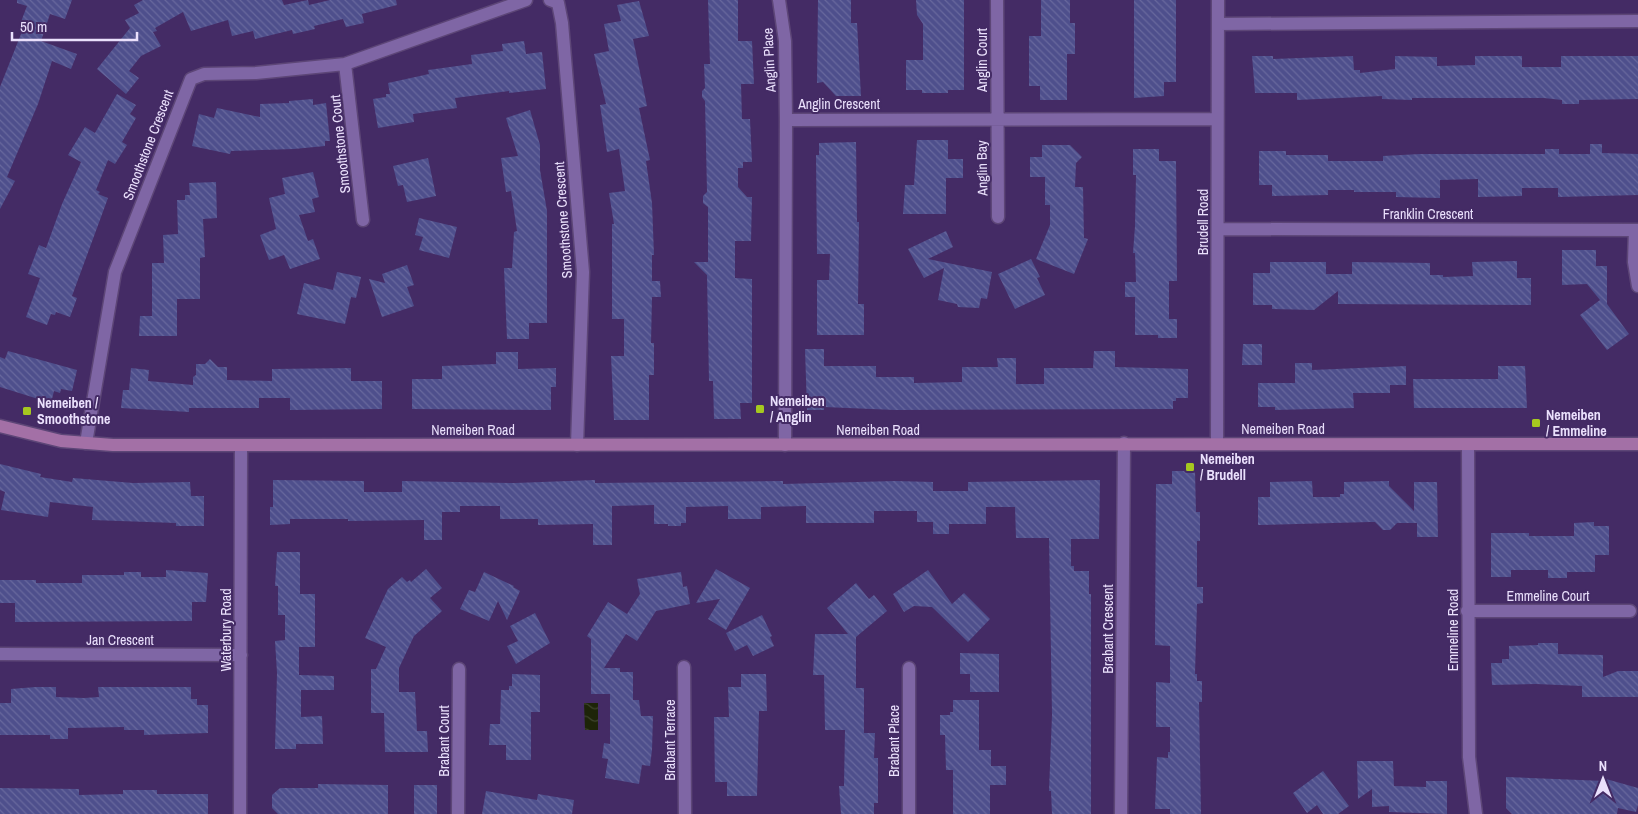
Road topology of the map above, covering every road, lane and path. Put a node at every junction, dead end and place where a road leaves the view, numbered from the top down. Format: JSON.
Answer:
{"nodes":[{"id":1,"x":526,"y":0,"type":"edge"},
{"id":2,"x":550,"y":0,"type":"edge"},
{"id":3,"x":779,"y":0,"type":"edge"},
{"id":4,"x":997,"y":0,"type":"edge"},
{"id":5,"x":1218,"y":0,"type":"edge"},
{"id":6,"x":1638,"y":22,"type":"edge"},
{"id":7,"x":1218,"y":24,"type":"junction"},
{"id":8,"x":345,"y":64,"type":"junction"},
{"id":9,"x":997,"y":119,"type":"junction"},
{"id":10,"x":1217,"y":119,"type":"junction"},
{"id":11,"x":786,"y":120,"type":"junction"},
{"id":12,"x":998,"y":216,"type":"dead end"},
{"id":13,"x":363,"y":220,"type":"dead end"},
{"id":14,"x":1218,"y":229,"type":"junction"},
{"id":15,"x":1637,"y":230,"type":"edge"},
{"id":16,"x":1638,"y":286,"type":"edge"},
{"id":17,"x":0,"y":426,"type":"edge"},
{"id":18,"x":86,"y":443,"type":"junction"},
{"id":19,"x":1124,"y":444,"type":"junction"},
{"id":20,"x":1217,"y":444,"type":"junction"},
{"id":21,"x":1468,"y":444,"type":"junction"},
{"id":22,"x":1638,"y":444,"type":"edge"},
{"id":23,"x":577,"y":445,"type":"junction"},
{"id":24,"x":786,"y":445,"type":"junction"},
{"id":25,"x":241,"y":446,"type":"junction"},
{"id":26,"x":1467,"y":610,"type":"junction"},
{"id":27,"x":1630,"y":610,"type":"dead end"},
{"id":28,"x":0,"y":654,"type":"edge"},
{"id":29,"x":241,"y":655,"type":"junction"},
{"id":30,"x":684,"y":667,"type":"dead end"},
{"id":31,"x":909,"y":668,"type":"dead end"},
{"id":32,"x":459,"y":669,"type":"dead end"},
{"id":33,"x":240,"y":814,"type":"edge"},
{"id":34,"x":458,"y":814,"type":"edge"},
{"id":35,"x":685,"y":814,"type":"edge"},
{"id":36,"x":909,"y":814,"type":"edge"},
{"id":37,"x":1122,"y":814,"type":"edge"},
{"id":38,"x":1476,"y":814,"type":"edge"}],
"edges":[{"from":1,"to":8,"type":"street","name":"Smoothstone Crescent"},
{"from":2,"to":23,"type":"street","name":"Smoothstone Crescent"},
{"from":3,"to":11,"type":"street","name":"Anglin Place"},
{"from":4,"to":9,"type":"street","name":"Anglin Court"},
{"from":5,"to":7,"type":"street","name":"Brudell Road"},
{"from":6,"to":7,"type":"street"},
{"from":7,"to":10,"type":"street","name":"Brudell Road"},
{"from":8,"to":13,"type":"street","name":"Smoothstone Court"},
{"from":8,"to":18,"type":"street","name":"Smoothstone Crescent"},
{"from":9,"to":10,"type":"street","name":"Anglin Crescent"},
{"from":9,"to":11,"type":"street","name":"Anglin Crescent"},
{"from":9,"to":12,"type":"street","name":"Anglin Bay"},
{"from":10,"to":14,"type":"street","name":"Brudell Road"},
{"from":11,"to":24,"type":"street","name":"Anglin Crescent"},
{"from":14,"to":15,"type":"street","name":"Franklin Crescent"},
{"from":14,"to":20,"type":"street","name":"Brudell Road"},
{"from":15,"to":16,"type":"street"},
{"from":17,"to":18,"type":"street","name":"Nemeiben Road"},
{"from":18,"to":25,"type":"street","name":"Nemeiben Road"},
{"from":19,"to":20,"type":"street","name":"Nemeiben Road"},
{"from":19,"to":24,"type":"street","name":"Nemeiben Road"},
{"from":19,"to":37,"type":"street","name":"Brabant Crescent"},
{"from":20,"to":21,"type":"street","name":"Nemeiben Road"},
{"from":21,"to":22,"type":"street","name":"Nemeiben Road"},
{"from":21,"to":26,"type":"street","name":"Emmeline Road"},
{"from":23,"to":24,"type":"street","name":"Nemeiben Road"},
{"from":23,"to":25,"type":"street","name":"Nemeiben Road"},
{"from":25,"to":29,"type":"street","name":"Waterbury Road"},
{"from":26,"to":27,"type":"street","name":"Emmeline Court"},
{"from":26,"to":38,"type":"street","name":"Emmeline Road"},
{"from":28,"to":29,"type":"street","name":"Jan Crescent"},
{"from":29,"to":33,"type":"street","name":"Waterbury Road"},
{"from":30,"to":35,"type":"street","name":"Brabant Terrace"},
{"from":31,"to":36,"type":"street","name":"Brabant Place"},
{"from":32,"to":34,"type":"street","name":"Brabant Court"}]}
